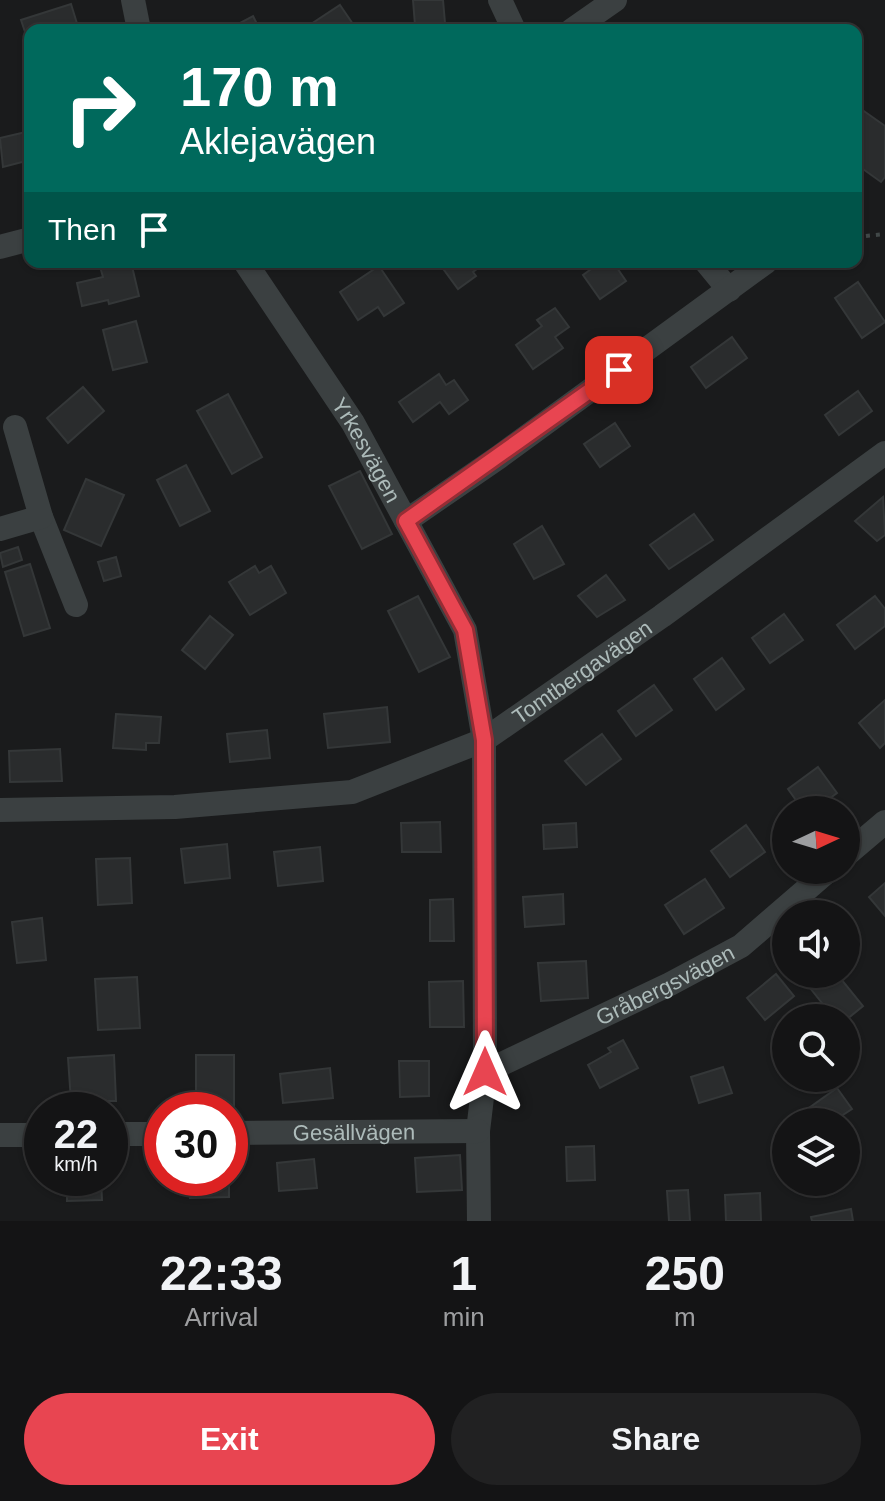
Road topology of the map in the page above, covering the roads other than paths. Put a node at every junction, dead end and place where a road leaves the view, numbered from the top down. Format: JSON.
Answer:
{"nodes":[{"id":1,"x":133,"y":0,"type":"edge"},
{"id":2,"x":500,"y":0,"type":"edge"},
{"id":3,"x":615,"y":0,"type":"edge"},
{"id":4,"x":138,"y":24,"type":"edge"},
{"id":5,"x":511,"y":24,"type":"edge"},
{"id":6,"x":581,"y":24,"type":"edge"},
{"id":7,"x":24,"y":241,"type":"edge"},
{"id":8,"x":0,"y":247,"type":"edge"},
{"id":9,"x":249,"y":268,"type":"edge"},
{"id":10,"x":711,"y":268,"type":"edge"},
{"id":11,"x":758,"y":268,"type":"edge"},
{"id":12,"x":729,"y":290,"type":"junction"},
{"id":13,"x":15,"y":427,"type":"dead end"},
{"id":14,"x":885,"y":453,"type":"edge"},
{"id":15,"x":41,"y":517,"type":"junction"},
{"id":16,"x":406,"y":521,"type":"junction"},
{"id":17,"x":0,"y":529,"type":"edge"},
{"id":18,"x":76,"y":605,"type":"dead end"},
{"id":19,"x":484,"y":740,"type":"junction"},
{"id":20,"x":0,"y":810,"type":"edge"},
{"id":21,"x":885,"y":822,"type":"edge"},
{"id":22,"x":860,"y":843,"type":"edge"},
{"id":23,"x":813,"y":884,"type":"edge"},
{"id":24,"x":485,"y":1072,"type":"junction"},
{"id":25,"x":478,"y":1131,"type":"junction"},
{"id":26,"x":248,"y":1133,"type":"edge"},
{"id":27,"x":0,"y":1135,"type":"edge"},
{"id":28,"x":24,"y":1135,"type":"edge"},
{"id":29,"x":479,"y":1221,"type":"edge"}],
"edges":[{"from":1,"to":4,"type":"street"},
{"from":2,"to":5,"type":"street"},
{"from":3,"to":6,"type":"street"},
{"from":7,"to":8,"type":"street"},
{"from":9,"to":16,"type":"street","name":"Yrkesvägen"},
{"from":10,"to":12,"type":"street"},
{"from":11,"to":12,"type":"street"},
{"from":12,"to":16,"type":"street"},
{"from":13,"to":15,"type":"street"},
{"from":14,"to":19,"type":"street","name":"Tomtbergavägen"},
{"from":15,"to":17,"type":"street"},
{"from":15,"to":18,"type":"street"},
{"from":16,"to":19,"type":"street","name":"Yrkesvägen"},
{"from":19,"to":20,"type":"street","name":"Tomtbergavägen"},
{"from":19,"to":24,"type":"street","name":"Yrkesvägen"},
{"from":21,"to":22,"type":"street"},
{"from":23,"to":24,"type":"street","name":"Gråbergsvägen"},
{"from":24,"to":25,"type":"street","name":"Yrkesvägen"},
{"from":25,"to":26,"type":"street","name":"Gesällvägen"},
{"from":25,"to":29,"type":"street","name":"Yrkesvägen"},
{"from":27,"to":28,"type":"street"}]}
